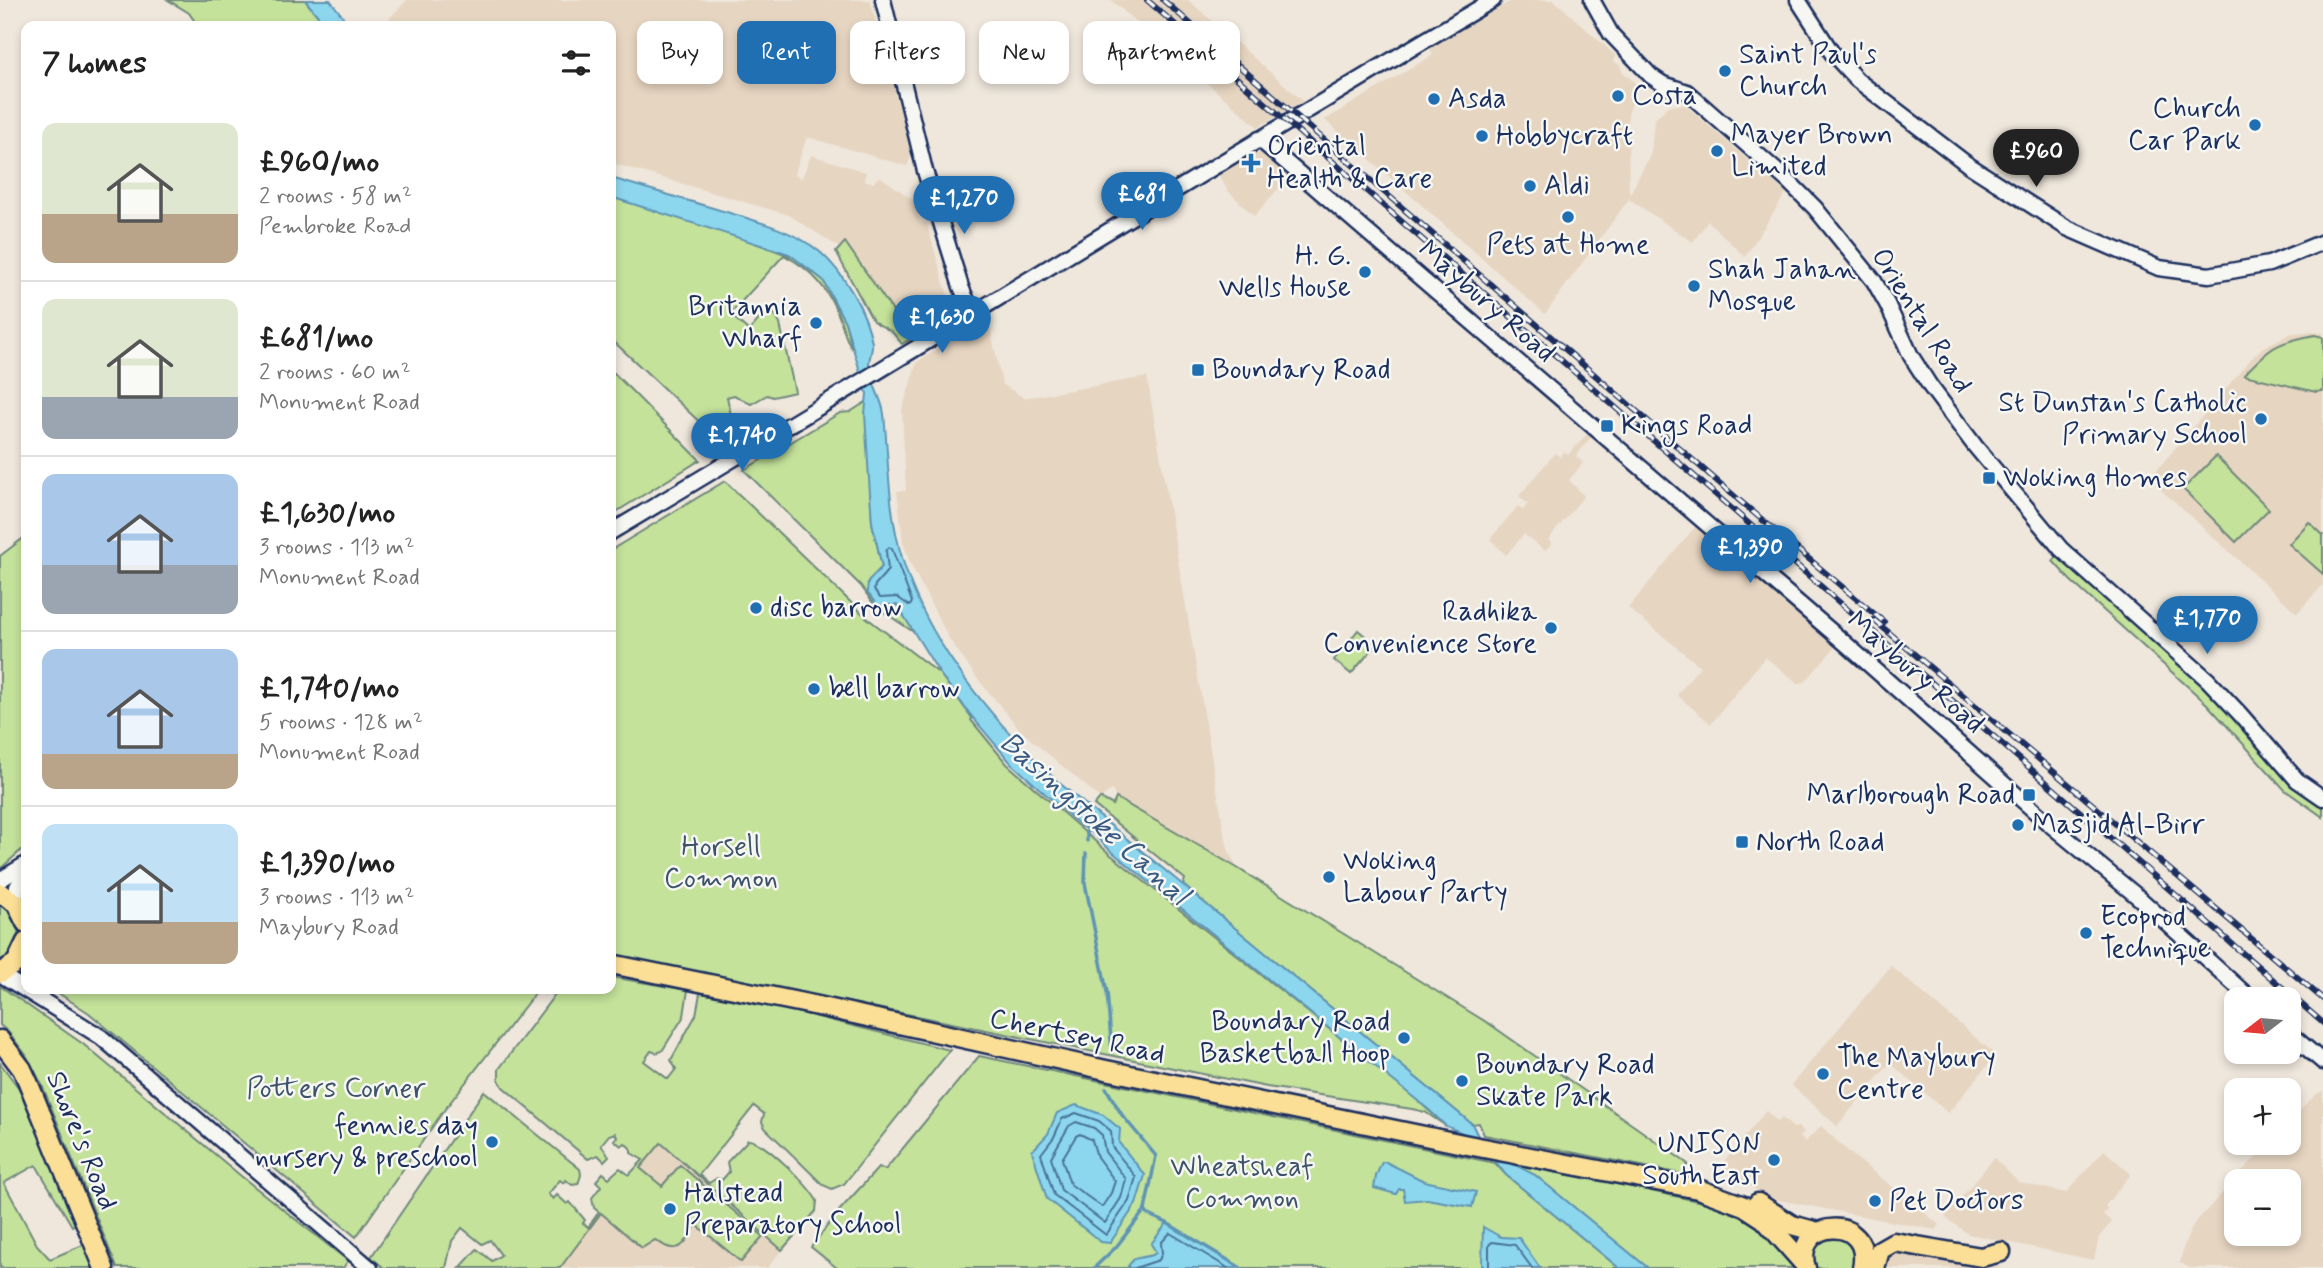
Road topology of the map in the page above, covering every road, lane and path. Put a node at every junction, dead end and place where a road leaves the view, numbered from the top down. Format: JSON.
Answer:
{"nodes":[{"id":1,"x":883,"y":0,"type":"edge"},
{"id":2,"x":1493,"y":0,"type":"edge"},
{"id":3,"x":1592,"y":0,"type":"edge"},
{"id":4,"x":1798,"y":0,"type":"edge"},
{"id":5,"x":1259,"y":139,"type":"junction"},
{"id":6,"x":2323,"y":242,"type":"edge"},
{"id":7,"x":973,"y":314,"type":"junction"},
{"id":8,"x":616,"y":529,"type":"edge"},
{"id":9,"x":2323,"y":798,"type":"edge"},
{"id":10,"x":21,"y":867,"type":"edge"},
{"id":11,"x":0,"y":880,"type":"edge"},
{"id":12,"x":21,"y":880,"type":"edge"},
{"id":13,"x":0,"y":893,"type":"edge"},
{"id":14,"x":21,"y":905,"type":"edge"},
{"id":15,"x":21,"y":912,"type":"edge"},
{"id":16,"x":21,"y":952,"type":"edge"},
{"id":17,"x":16,"y":963,"type":"junction"},
{"id":18,"x":616,"y":965,"type":"edge"},
{"id":19,"x":21,"y":972,"type":"edge"},
{"id":20,"x":0,"y":974,"type":"edge"},
{"id":21,"x":21,"y":985,"type":"edge"},
{"id":22,"x":2238,"y":987,"type":"edge"},
{"id":23,"x":36,"y":994,"type":"edge"},
{"id":24,"x":0,"y":1040,"type":"edge"},
{"id":25,"x":2301,"y":1043,"type":"edge"},
{"id":26,"x":2323,"y":1062,"type":"edge"},
{"id":27,"x":1698,"y":1189,"type":"junction"},
{"id":28,"x":1818,"y":1232,"type":"junction"},
{"id":29,"x":2001,"y":1252,"type":"dead end"},
{"id":30,"x":1805,"y":1266,"type":"edge"},
{"id":31,"x":104,"y":1268,"type":"edge"},
{"id":32,"x":370,"y":1268,"type":"edge"},
{"id":33,"x":1861,"y":1268,"type":"edge"},
{"id":34,"x":1875,"y":1268,"type":"edge"}],
"edges":[{"from":1,"to":7,"type":"street"},
{"from":2,"to":5,"type":"street"},
{"from":3,"to":9,"type":"street","name":"Oriental Road"},
{"from":4,"to":6,"type":"street"},
{"from":5,"to":7,"type":"street"},
{"from":5,"to":22,"type":"street","name":"Maybury Road"},
{"from":7,"to":8,"type":"street"},
{"from":10,"to":11,"type":"street"},
{"from":12,"to":14,"type":"street"},
{"from":13,"to":15,"type":"main road"},
{"from":16,"to":17,"type":"main road"},
{"from":17,"to":19,"type":"street"},
{"from":17,"to":20,"type":"main road"},
{"from":18,"to":27,"type":"main road","name":"Chertsey Road"},
{"from":20,"to":21,"type":"street"},
{"from":23,"to":32,"type":"street"},
{"from":24,"to":31,"type":"main road","name":"Shore's Road"},
{"from":25,"to":26,"type":"street"},
{"from":27,"to":28,"type":"main road","name":"Chertsey Road"},
{"from":27,"to":30,"type":"main road","name":"Chertsey Road"},
{"from":28,"to":30,"type":"main road"},
{"from":28,"to":33,"type":"main road","name":"Chertsey Road"},
{"from":29,"to":34,"type":"main road"}]}
